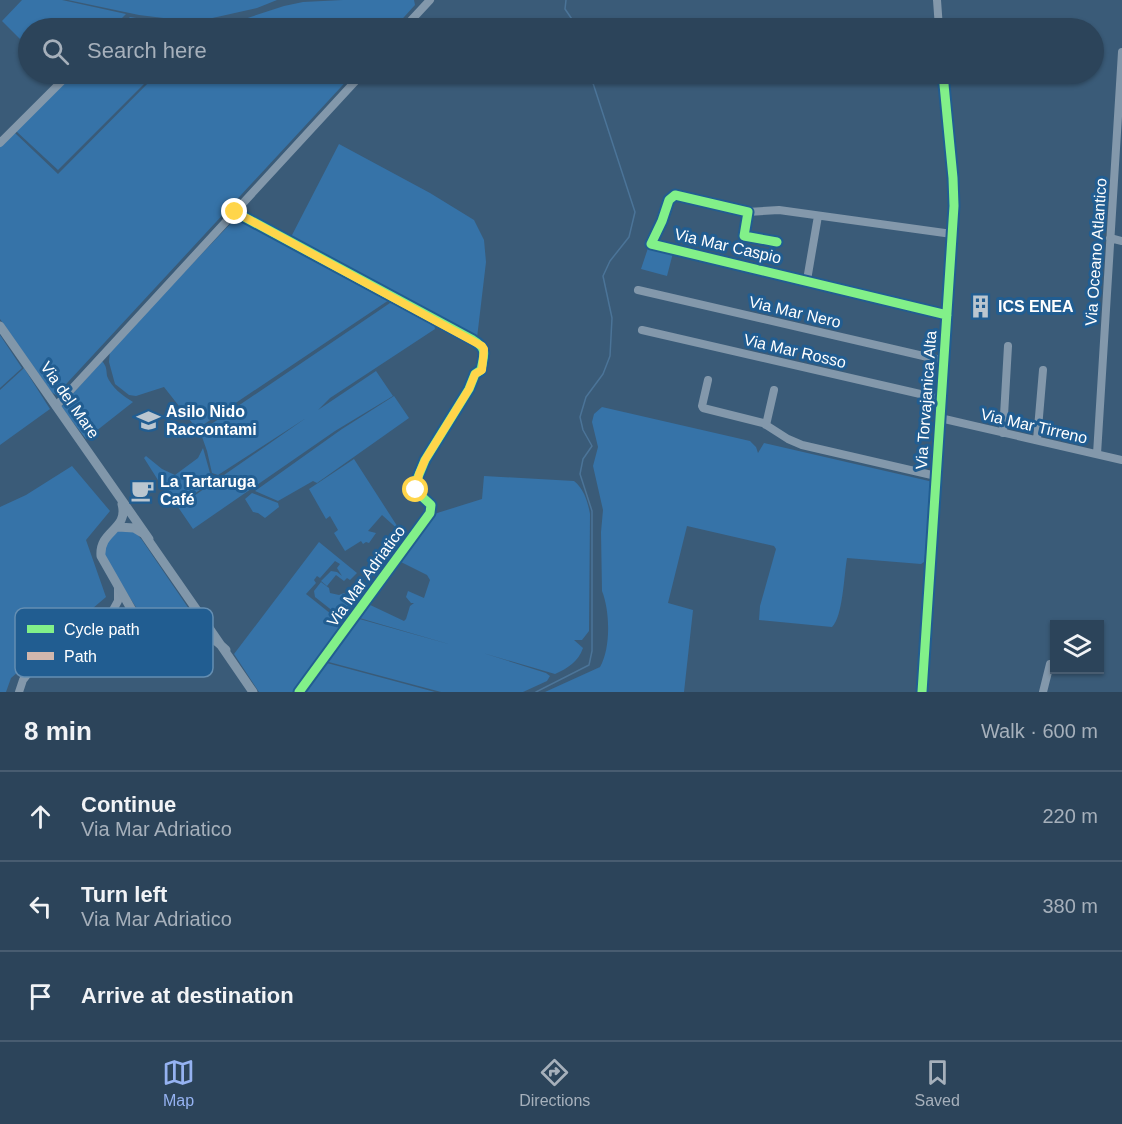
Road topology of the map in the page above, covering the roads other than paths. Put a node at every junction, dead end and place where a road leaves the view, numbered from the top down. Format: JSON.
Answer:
{"nodes":[{"id":1,"x":430,"y":0,"type":"edge"},
{"id":2,"x":937,"y":0,"type":"edge"},
{"id":3,"x":413,"y":18,"type":"edge"},
{"id":4,"x":938,"y":18,"type":"edge"},
{"id":5,"x":1122,"y":52,"type":"edge"},
{"id":6,"x":59,"y":84,"type":"edge"},
{"id":7,"x":353,"y":84,"type":"edge"},
{"id":8,"x":945,"y":84,"type":"edge"},
{"id":9,"x":1120,"y":90,"type":"edge"},
{"id":10,"x":0,"y":143,"type":"edge"},
{"id":11,"x":1118,"y":165,"type":"edge"},
{"id":12,"x":235,"y":212,"type":"junction"},
{"id":13,"x":748,"y":212,"type":"junction"},
{"id":14,"x":818,"y":216,"type":"junction"},
{"id":15,"x":952,"y":234,"type":"junction"},
{"id":16,"x":1110,"y":238,"type":"junction"},
{"id":17,"x":1122,"y":241,"type":"edge"},
{"id":18,"x":777,"y":242,"type":"dead end"},
{"id":19,"x":807,"y":280,"type":"junction"},
{"id":20,"x":638,"y":290,"type":"dead end"},
{"id":21,"x":947,"y":315,"type":"junction"},
{"id":22,"x":0,"y":326,"type":"edge"},
{"id":23,"x":642,"y":330,"type":"dead end"},
{"id":24,"x":1008,"y":346,"type":"dead end"},
{"id":25,"x":945,"y":361,"type":"junction"},
{"id":26,"x":1043,"y":370,"type":"dead end"},
{"id":27,"x":708,"y":380,"type":"dead end"},
{"id":28,"x":774,"y":390,"type":"dead end"},
{"id":29,"x":942,"y":399,"type":"junction"},
{"id":30,"x":57,"y":406,"type":"junction"},
{"id":31,"x":940,"y":418,"type":"junction"},
{"id":32,"x":766,"y":425,"type":"junction"},
{"id":33,"x":1003,"y":433,"type":"junction"},
{"id":34,"x":1037,"y":440,"type":"junction"},
{"id":35,"x":1096,"y":454,"type":"junction"},
{"id":36,"x":1122,"y":460,"type":"edge"},
{"id":37,"x":936,"y":476,"type":"junction"},
{"id":38,"x":115,"y":491,"type":"junction"},
{"id":39,"x":118,"y":527,"type":"junction"},
{"id":40,"x":149,"y":539,"type":"junction"},
{"id":41,"x":118,"y":586,"type":"junction"},
{"id":42,"x":194,"y":606,"type":"edge"},
{"id":43,"x":113,"y":608,"type":"edge"},
{"id":44,"x":131,"y":608,"type":"edge"},
{"id":45,"x":213,"y":632,"type":"edge"},
{"id":46,"x":213,"y":639,"type":"edge"},
{"id":47,"x":226,"y":650,"type":"junction"},
{"id":48,"x":1050,"y":664,"type":"dead end"},
{"id":49,"x":26,"y":677,"type":"edge"},
{"id":50,"x":19,"y":692,"type":"edge"},
{"id":51,"x":253,"y":692,"type":"edge"},
{"id":52,"x":299,"y":692,"type":"edge"},
{"id":53,"x":922,"y":692,"type":"edge"},
{"id":54,"x":1043,"y":692,"type":"edge"}],
"edges":[{"from":1,"to":3,"type":"street"},
{"from":2,"to":4,"type":"street"},
{"from":5,"to":9,"type":"street","name":"Via Oceano Atlantico"},
{"from":6,"to":10,"type":"street"},
{"from":7,"to":12,"type":"street"},
{"from":8,"to":15,"type":"street","name":"Via Torvajanica Alta"},
{"from":9,"to":11,"type":"street","name":"Via Oceano Atlantico"},
{"from":11,"to":16,"type":"street","name":"Via Oceano Atlantico"},
{"from":12,"to":30,"type":"street"},
{"from":12,"to":52,"type":"street","name":"Via Mar Adriatico"},
{"from":13,"to":14,"type":"street"},
{"from":13,"to":18,"type":"street","name":"Via Mar Caspio"},
{"from":13,"to":19,"type":"street","name":"Via Mar Caspio"},
{"from":14,"to":15,"type":"street"},
{"from":14,"to":19,"type":"street"},
{"from":15,"to":21,"type":"street","name":"Via Torvajanica Alta"},
{"from":16,"to":17,"type":"street"},
{"from":16,"to":35,"type":"street","name":"Via Oceano Atlantico"},
{"from":19,"to":21,"type":"street","name":"Via Mar Caspio"},
{"from":20,"to":25,"type":"street","name":"Via Mar Nero"},
{"from":21,"to":25,"type":"street","name":"Via Torvajanica Alta"},
{"from":22,"to":30,"type":"main road","name":"Via del Mare"},
{"from":23,"to":29,"type":"street","name":"Via Mar Rosso"},
{"from":24,"to":33,"type":"street"},
{"from":25,"to":29,"type":"street","name":"Via Torvajanica Alta"},
{"from":26,"to":34,"type":"street"},
{"from":27,"to":32,"type":"street"},
{"from":28,"to":32,"type":"street"},
{"from":29,"to":31,"type":"street","name":"Via Torvajanica Alta"},
{"from":30,"to":38,"type":"main road","name":"Via del Mare"},
{"from":31,"to":33,"type":"street","name":"Via Mar Tirreno"},
{"from":31,"to":37,"type":"street","name":"Via Torvajanica Alta"},
{"from":32,"to":37,"type":"street"},
{"from":33,"to":34,"type":"street","name":"Via Mar Tirreno"},
{"from":34,"to":35,"type":"street","name":"Via Mar Tirreno"},
{"from":35,"to":36,"type":"street","name":"Via Mar Tirreno"},
{"from":37,"to":53,"type":"street","name":"Via Torvajanica Alta"},
{"from":38,"to":39,"type":"main road","name":"Via del Mare"},
{"from":38,"to":40,"type":"main road","name":"Via del Mare"},
{"from":39,"to":40,"type":"main road"},
{"from":39,"to":41,"type":"main road","name":"Via del Mare"},
{"from":40,"to":42,"type":"main road","name":"Via del Mare"},
{"from":41,"to":43,"type":"street"},
{"from":41,"to":44,"type":"main road","name":"Via del Mare"},
{"from":45,"to":47,"type":"main road","name":"Via del Mare"},
{"from":46,"to":47,"type":"main road","name":"Via del Mare"},
{"from":47,"to":51,"type":"main road","name":"Via del Mare"},
{"from":48,"to":54,"type":"street"},
{"from":49,"to":50,"type":"street"}]}
